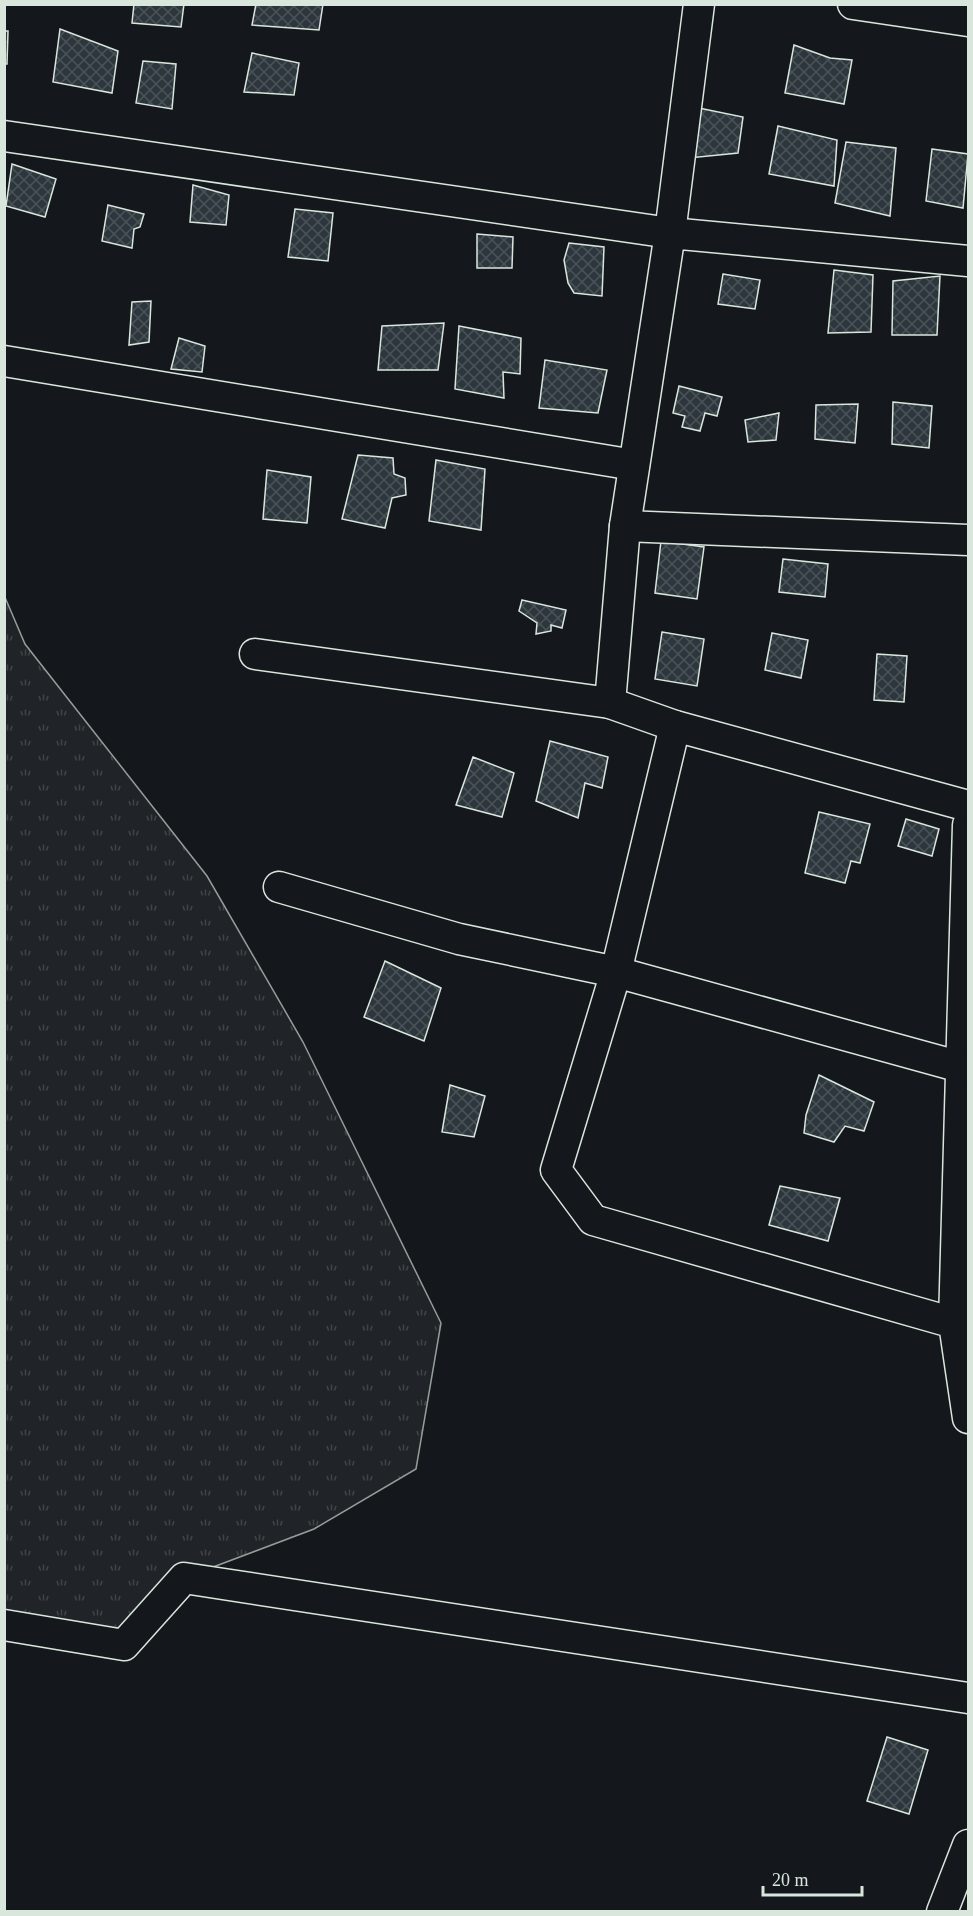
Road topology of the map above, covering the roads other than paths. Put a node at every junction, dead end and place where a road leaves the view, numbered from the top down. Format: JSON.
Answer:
{"nodes":[{"id":1,"x":699,"y":4,"type":"edge"},
{"id":2,"x":853,"y":4,"type":"edge"},
{"id":3,"x":969,"y":21,"type":"edge"},
{"id":4,"x":4,"y":136,"type":"edge"},
{"id":5,"x":670,"y":233,"type":"junction"},
{"id":6,"x":969,"y":261,"type":"edge"},
{"id":7,"x":4,"y":361,"type":"edge"},
{"id":8,"x":634,"y":465,"type":"junction"},
{"id":9,"x":626,"y":526,"type":"junction"},
{"id":10,"x":969,"y":540,"type":"edge"},
{"id":11,"x":255,"y":654,"type":"dead end"},
{"id":12,"x":610,"y":703,"type":"junction"},
{"id":13,"x":675,"y":726,"type":"junction"},
{"id":14,"x":969,"y":806,"type":"edge"},
{"id":15,"x":969,"y":825,"type":"edge"},
{"id":16,"x":279,"y":887,"type":"dead end"},
{"id":17,"x":616,"y":972,"type":"junction"},
{"id":18,"x":965,"y":1069,"type":"edge"},
{"id":19,"x":962,"y":1323,"type":"edge"},
{"id":20,"x":969,"y":1418,"type":"edge"},
{"id":21,"x":4,"y":1625,"type":"edge"},
{"id":22,"x":969,"y":1698,"type":"edge"},
{"id":23,"x":969,"y":1845,"type":"edge"},
{"id":24,"x":942,"y":1911,"type":"edge"}],
"edges":[{"from":1,"to":5,"type":"street"},
{"from":2,"to":3,"type":"street"},
{"from":4,"to":5,"type":"street"},
{"from":5,"to":6,"type":"street"},
{"from":5,"to":8,"type":"street"},
{"from":7,"to":8,"type":"street"},
{"from":8,"to":9,"type":"street"},
{"from":9,"to":10,"type":"street"},
{"from":9,"to":12,"type":"street"},
{"from":11,"to":12,"type":"street"},
{"from":12,"to":13,"type":"street"},
{"from":13,"to":14,"type":"street"},
{"from":13,"to":17,"type":"street"},
{"from":15,"to":18,"type":"street"},
{"from":16,"to":17,"type":"street"},
{"from":17,"to":18,"type":"street"},
{"from":17,"to":19,"type":"street"},
{"from":18,"to":19,"type":"street"},
{"from":19,"to":20,"type":"street"},
{"from":21,"to":22,"type":"street"},
{"from":23,"to":24,"type":"street"}]}
